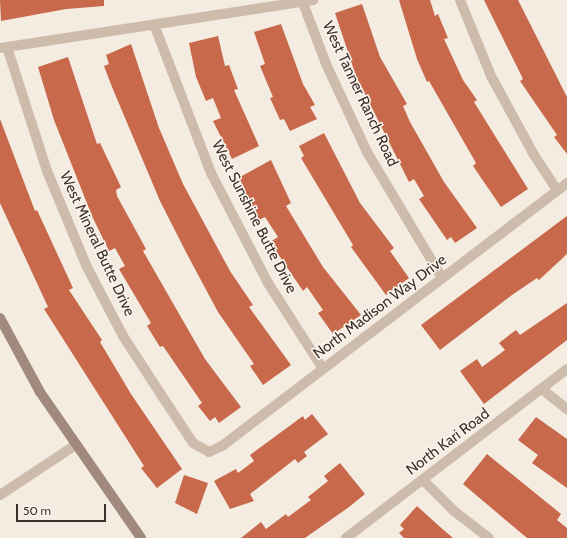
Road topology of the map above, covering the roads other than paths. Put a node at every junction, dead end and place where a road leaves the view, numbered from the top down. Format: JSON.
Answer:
{"nodes":[{"id":1,"x":313,"y":0,"type":"edge"},
{"id":2,"x":460,"y":0,"type":"edge"},
{"id":3,"x":303,"y":4,"type":"junction"},
{"id":4,"x":154,"y":27,"type":"junction"},
{"id":5,"x":4,"y":48,"type":"edge"},
{"id":6,"x":567,"y":183,"type":"edge"},
{"id":7,"x":557,"y":190,"type":"junction"},
{"id":8,"x":442,"y":278,"type":"junction"},
{"id":9,"x":0,"y":318,"type":"edge"},
{"id":10,"x":567,"y":368,"type":"edge"},
{"id":11,"x":323,"y":369,"type":"junction"},
{"id":12,"x":542,"y":389,"type":"junction"},
{"id":13,"x":567,"y":409,"type":"edge"},
{"id":14,"x":74,"y":446,"type":"junction"},
{"id":15,"x":209,"y":452,"type":"joint"},
{"id":16,"x":423,"y":480,"type":"junction"},
{"id":17,"x":0,"y":495,"type":"edge"},
{"id":18,"x":141,"y":538,"type":"edge"},
{"id":19,"x":346,"y":538,"type":"edge"},
{"id":20,"x":489,"y":538,"type":"edge"}],
"edges":[{"from":1,"to":3,"type":"street"},
{"from":2,"to":7,"type":"street"},
{"from":3,"to":4,"type":"street"},
{"from":3,"to":8,"type":"street","name":"West Tanner Ranch Road"},
{"from":4,"to":5,"type":"street"},
{"from":4,"to":11,"type":"street","name":"West Sunshine Butte Drive"},
{"from":5,"to":15,"type":"street","name":"West Mineral Butte Drive"},
{"from":6,"to":7,"type":"street","name":"North Madison Way Drive"},
{"from":7,"to":8,"type":"street","name":"North Madison Way Drive"},
{"from":8,"to":11,"type":"street","name":"North Madison Way Drive"},
{"from":9,"to":14,"type":"street"},
{"from":10,"to":12,"type":"street","name":"North Kari Road"},
{"from":11,"to":15,"type":"street","name":"North Madison Way Drive"},
{"from":12,"to":13,"type":"street"},
{"from":12,"to":16,"type":"street","name":"North Kari Road"},
{"from":14,"to":17,"type":"street"},
{"from":14,"to":18,"type":"street"},
{"from":16,"to":19,"type":"street","name":"North Kari Road"},
{"from":16,"to":20,"type":"street"}]}
